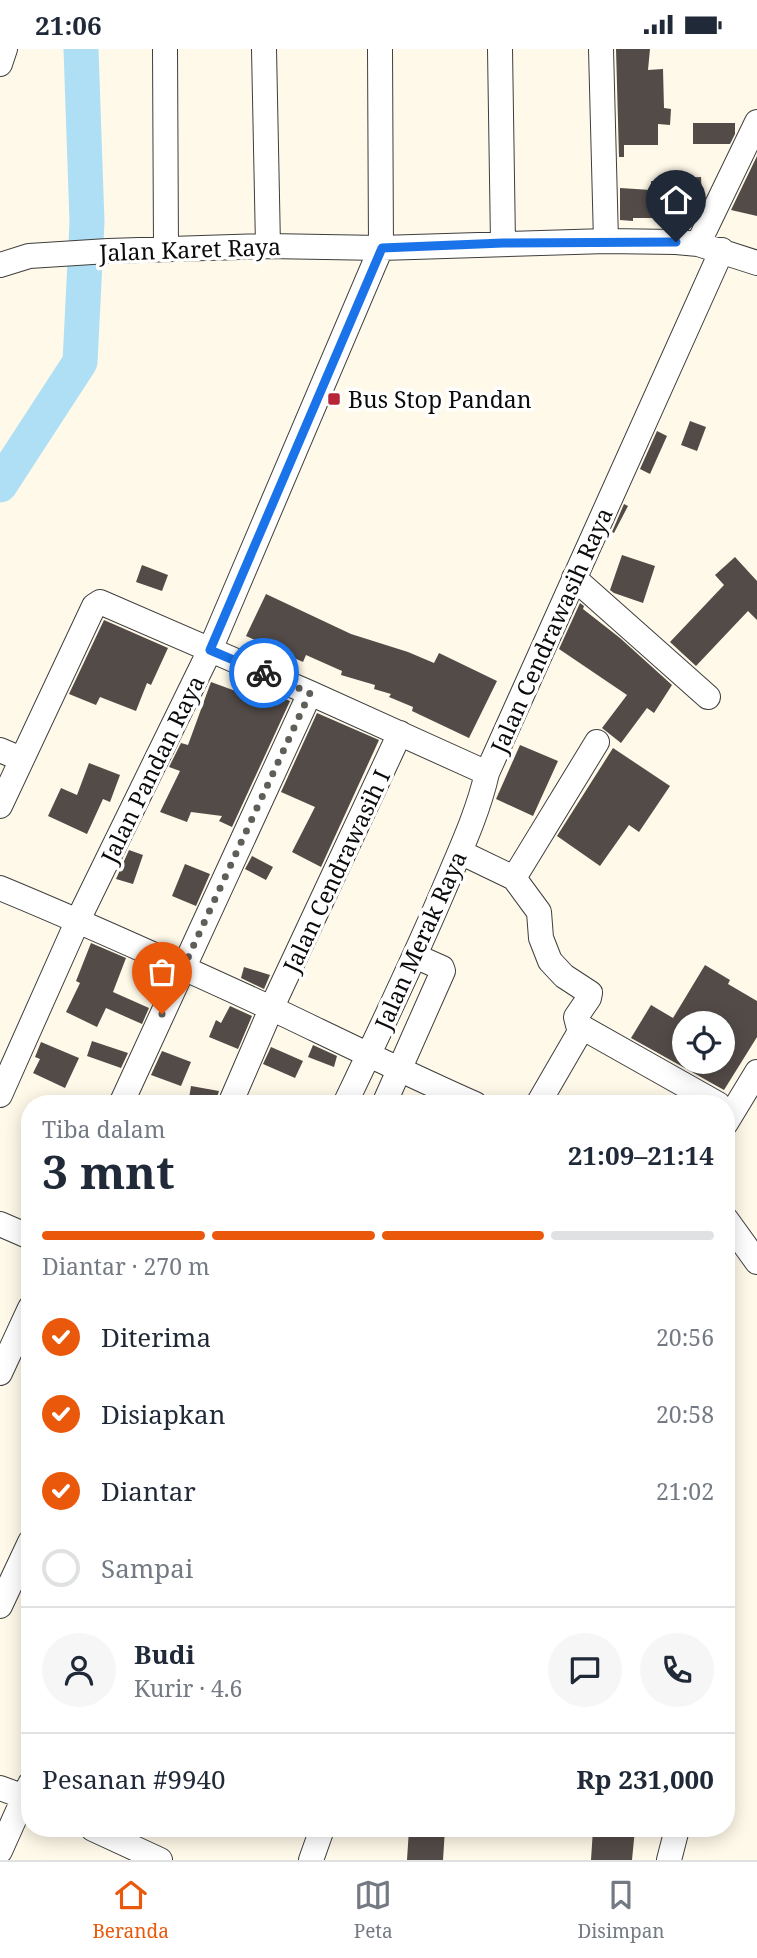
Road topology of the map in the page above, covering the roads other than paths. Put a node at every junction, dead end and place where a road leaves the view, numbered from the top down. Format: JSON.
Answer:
{"nodes":[{"id":1,"x":165,"y":49,"type":"edge"},
{"id":2,"x":264,"y":49,"type":"edge"},
{"id":3,"x":380,"y":49,"type":"edge"},
{"id":4,"x":500,"y":49,"type":"edge"},
{"id":5,"x":601,"y":49,"type":"edge"},
{"id":6,"x":757,"y":122,"type":"edge"},
{"id":7,"x":606,"y":241,"type":"junction"},
{"id":8,"x":503,"y":243,"type":"junction"},
{"id":9,"x":268,"y":246,"type":"junction"},
{"id":10,"x":710,"y":247,"type":"junction"},
{"id":11,"x":166,"y":248,"type":"junction"},
{"id":12,"x":382,"y":248,"type":"junction"},
{"id":13,"x":757,"y":263,"type":"edge"},
{"id":14,"x":0,"y":265,"type":"edge"},
{"id":15,"x":574,"y":578,"type":"junction"},
{"id":16,"x":210,"y":650,"type":"junction"},
{"id":17,"x":310,"y":693,"type":"junction"},
{"id":18,"x":708,"y":697,"type":"dead end"},
{"id":19,"x":400,"y":733,"type":"junction"},
{"id":20,"x":597,"y":742,"type":"dead end"},
{"id":21,"x":10,"y":754,"type":"edge"},
{"id":22,"x":487,"y":773,"type":"junction"},
{"id":23,"x":0,"y":806,"type":"edge"},
{"id":24,"x":460,"y":852,"type":"junction"},
{"id":25,"x":514,"y":879,"type":"junction"},
{"id":26,"x":0,"y":888,"type":"edge"},
{"id":27,"x":78,"y":920,"type":"junction"},
{"id":28,"x":415,"y":956,"type":"junction"},
{"id":29,"x":183,"y":968,"type":"junction"},
{"id":30,"x":271,"y":1009,"type":"junction"},
{"id":31,"x":582,"y":1028,"type":"junction"},
{"id":32,"x":384,"y":1063,"type":"junction"},
{"id":33,"x":757,"y":1072,"type":"edge"},
{"id":34,"x":0,"y":1095,"type":"edge"},
{"id":35,"x":125,"y":1095,"type":"edge"},
{"id":36,"x":234,"y":1095,"type":"edge"},
{"id":37,"x":354,"y":1095,"type":"edge"},
{"id":38,"x":384,"y":1095,"type":"edge"},
{"id":39,"x":455,"y":1095,"type":"edge"},
{"id":40,"x":543,"y":1095,"type":"edge"},
{"id":41,"x":697,"y":1095,"type":"edge"},
{"id":42,"x":735,"y":1100,"type":"edge"},
{"id":43,"x":0,"y":1224,"type":"edge"},
{"id":44,"x":735,"y":1231,"type":"edge"},
{"id":45,"x":21,"y":1233,"type":"edge"},
{"id":46,"x":757,"y":1262,"type":"edge"},
{"id":47,"x":21,"y":1328,"type":"edge"},
{"id":48,"x":0,"y":1373,"type":"edge"},
{"id":49,"x":15,"y":1569,"type":"edge"},
{"id":50,"x":0,"y":1606,"type":"edge"},
{"id":51,"x":0,"y":1788,"type":"edge"},
{"id":52,"x":21,"y":1792,"type":"edge"},
{"id":53,"x":21,"y":1808,"type":"edge"},
{"id":54,"x":110,"y":1837,"type":"edge"},
{"id":55,"x":675,"y":1837,"type":"edge"},
{"id":56,"x":0,"y":1851,"type":"edge"},
{"id":57,"x":160,"y":1860,"type":"edge"},
{"id":58,"x":669,"y":1860,"type":"edge"}],
"edges":[{"from":1,"to":11,"type":"street"},
{"from":2,"to":9,"type":"street"},
{"from":3,"to":12,"type":"street"},
{"from":4,"to":8,"type":"street"},
{"from":5,"to":7,"type":"street"},
{"from":6,"to":10,"type":"street","name":"Jalan Cendrawasih Raya"},
{"from":7,"to":8,"type":"street","name":"Jalan Karet Raya"},
{"from":7,"to":10,"type":"street","name":"Jalan Karet Raya"},
{"from":8,"to":12,"type":"street","name":"Jalan Karet Raya"},
{"from":9,"to":11,"type":"street","name":"Jalan Karet Raya"},
{"from":9,"to":12,"type":"street","name":"Jalan Karet Raya"},
{"from":10,"to":13,"type":"street","name":"Jalan Karet Raya"},
{"from":10,"to":15,"type":"street","name":"Jalan Cendrawasih Raya"},
{"from":11,"to":14,"type":"street","name":"Jalan Karet Raya"},
{"from":12,"to":16,"type":"street","name":"Jalan Pandan Raya"},
{"from":15,"to":18,"type":"street"},
{"from":15,"to":22,"type":"street","name":"Jalan Cendrawasih Raya"},
{"from":16,"to":17,"type":"street","name":"Jalan Cendrawasih Raya"},
{"from":16,"to":21,"type":"street","name":"Jalan Cendrawasih Raya"},
{"from":16,"to":27,"type":"street","name":"Jalan Pandan Raya"},
{"from":17,"to":19,"type":"street","name":"Jalan Cendrawasih Raya"},
{"from":17,"to":29,"type":"street"},
{"from":19,"to":22,"type":"street","name":"Jalan Cendrawasih Raya"},
{"from":19,"to":30,"type":"street","name":"Jalan Cendrawasih I"},
{"from":20,"to":25,"type":"street"},
{"from":21,"to":23,"type":"street"},
{"from":22,"to":24,"type":"street","name":"Jalan Merak Raya"},
{"from":24,"to":25,"type":"street"},
{"from":24,"to":28,"type":"street","name":"Jalan Merak Raya"},
{"from":25,"to":31,"type":"street"},
{"from":26,"to":27,"type":"street"},
{"from":27,"to":29,"type":"street"},
{"from":27,"to":34,"type":"street","name":"Jalan Pandan Raya"},
{"from":28,"to":32,"type":"street","name":"Jalan Merak Raya"},
{"from":28,"to":32,"type":"street"},
{"from":29,"to":30,"type":"street"},
{"from":29,"to":35,"type":"street"},
{"from":30,"to":32,"type":"street"},
{"from":30,"to":36,"type":"street","name":"Jalan Cendrawasih I"},
{"from":31,"to":40,"type":"street"},
{"from":31,"to":41,"type":"street"},
{"from":32,"to":37,"type":"street","name":"Jalan Merak Raya"},
{"from":32,"to":38,"type":"street"},
{"from":32,"to":39,"type":"street"},
{"from":33,"to":42,"type":"street"},
{"from":43,"to":45,"type":"street"},
{"from":44,"to":46,"type":"street"},
{"from":47,"to":48,"type":"street"},
{"from":49,"to":50,"type":"street"},
{"from":51,"to":52,"type":"street"},
{"from":53,"to":56,"type":"street"},
{"from":54,"to":57,"type":"street"},
{"from":55,"to":58,"type":"street"}]}
